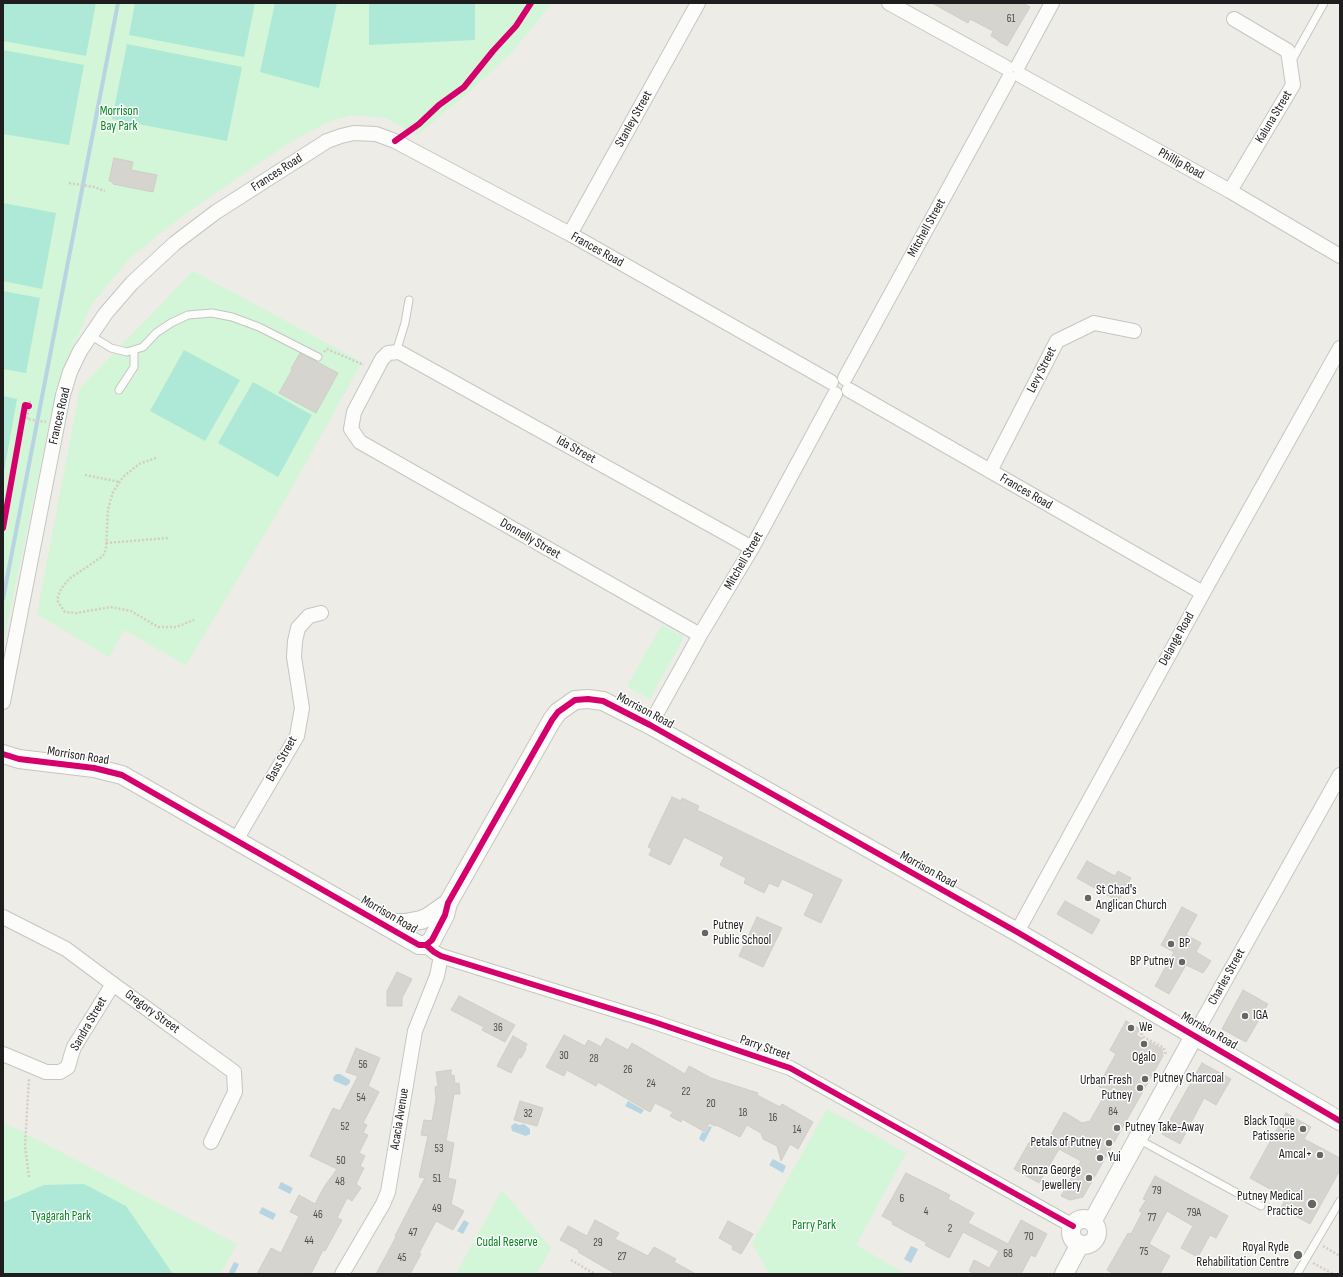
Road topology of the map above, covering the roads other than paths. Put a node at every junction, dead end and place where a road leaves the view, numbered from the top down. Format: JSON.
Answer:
{"nodes":[{"id":1,"x":698,"y":3,"type":"edge"},
{"id":2,"x":889,"y":3,"type":"edge"},
{"id":3,"x":1052,"y":3,"type":"edge"},
{"id":4,"x":1324,"y":3,"type":"edge"},
{"id":5,"x":1234,"y":19,"type":"dead end"},
{"id":6,"x":1290,"y":65,"type":"junction"},
{"id":7,"x":1014,"y":72,"type":"junction"},
{"id":8,"x":1230,"y":191,"type":"junction"},
{"id":9,"x":570,"y":234,"type":"junction"},
{"id":10,"x":1340,"y":256,"type":"edge"},
{"id":11,"x":409,"y":300,"type":"dead end"},
{"id":12,"x":1134,"y":331,"type":"dead end"},
{"id":13,"x":90,"y":335,"type":"junction"},
{"id":14,"x":1340,"y":348,"type":"edge"},
{"id":15,"x":134,"y":350,"type":"junction"},
{"id":16,"x":398,"y":352,"type":"junction"},
{"id":17,"x":318,"y":357,"type":"dead end"},
{"id":18,"x":847,"y":384,"type":"junction"},
{"id":19,"x":833,"y":388,"type":"junction"},
{"id":20,"x":119,"y":390,"type":"dead end"},
{"id":21,"x":990,"y":472,"type":"junction"},
{"id":22,"x":752,"y":548,"type":"junction"},
{"id":23,"x":1203,"y":593,"type":"junction"},
{"id":24,"x":321,"y":613,"type":"dead end"},
{"id":25,"x":700,"y":635,"type":"junction"},
{"id":26,"x":3,"y":702,"type":"edge"},
{"id":27,"x":650,"y":725,"type":"junction"},
{"id":28,"x":3,"y":754,"type":"edge"},
{"id":29,"x":1340,"y":775,"type":"edge"},
{"id":30,"x":236,"y":840,"type":"junction"},
{"id":31,"x":448,"y":903,"type":"junction"},
{"id":32,"x":3,"y":918,"type":"edge"},
{"id":33,"x":381,"y":923,"type":"junction"},
{"id":34,"x":1017,"y":932,"type":"junction"},
{"id":35,"x":426,"y":945,"type":"junction"},
{"id":36,"x":441,"y":956,"type":"junction"},
{"id":37,"x":113,"y":984,"type":"junction"},
{"id":38,"x":1194,"y":1036,"type":"junction"},
{"id":39,"x":3,"y":1054,"type":"edge"},
{"id":40,"x":1340,"y":1121,"type":"edge"},
{"id":41,"x":1138,"y":1139,"type":"junction"},
{"id":42,"x":211,"y":1142,"type":"dead end"},
{"id":43,"x":1340,"y":1201,"type":"edge"},
{"id":44,"x":1261,"y":1206,"type":"dead end"},
{"id":45,"x":1092,"y":1222,"type":"junction"},
{"id":46,"x":1073,"y":1226,"type":"junction"},
{"id":47,"x":1080,"y":1244,"type":"junction"},
{"id":48,"x":342,"y":1274,"type":"edge"},
{"id":49,"x":1064,"y":1274,"type":"edge"},
{"id":50,"x":1296,"y":1274,"type":"edge"}],
"edges":[{"from":1,"to":9,"type":"street","name":"Stanley Street"},
{"from":2,"to":7,"type":"street","name":"Phillip Road"},
{"from":3,"to":7,"type":"street","name":"Mitchell Street"},
{"from":4,"to":6,"type":"lane"},
{"from":5,"to":6,"type":"street","name":"Kaluna Street"},
{"from":6,"to":8,"type":"street","name":"Kaluna Street"},
{"from":7,"to":8,"type":"street","name":"Phillip Road"},
{"from":7,"to":18,"type":"street","name":"Mitchell Street"},
{"from":8,"to":10,"type":"street","name":"Phillip Road"},
{"from":9,"to":13,"type":"street","name":"Frances Road"},
{"from":9,"to":19,"type":"street","name":"Frances Road"},
{"from":11,"to":16,"type":"lane"},
{"from":12,"to":21,"type":"street","name":"Levy Street"},
{"from":13,"to":15,"type":"lane"},
{"from":13,"to":26,"type":"street","name":"Frances Road"},
{"from":14,"to":23,"type":"street","name":"Delange Road"},
{"from":15,"to":17,"type":"lane"},
{"from":15,"to":20,"type":"lane"},
{"from":16,"to":22,"type":"street","name":"Ida Street"},
{"from":16,"to":25,"type":"street","name":"Donnelly Street"},
{"from":18,"to":19,"type":"street"},
{"from":18,"to":21,"type":"street","name":"Frances Road"},
{"from":19,"to":22,"type":"street","name":"Mitchell Street"},
{"from":21,"to":23,"type":"street","name":"Frances Road"},
{"from":22,"to":25,"type":"street","name":"Mitchell Street"},
{"from":23,"to":34,"type":"street","name":"Delange Road"},
{"from":24,"to":30,"type":"street","name":"Bass Street"},
{"from":25,"to":27,"type":"street","name":"Mitchell Street"},
{"from":27,"to":31,"type":"street","name":"Morrison Road"},
{"from":27,"to":34,"type":"street","name":"Morrison Road"},
{"from":28,"to":30,"type":"street","name":"Morrison Road"},
{"from":29,"to":38,"type":"street","name":"Charles Street"},
{"from":30,"to":33,"type":"street","name":"Morrison Road"},
{"from":31,"to":33,"type":"street"},
{"from":31,"to":35,"type":"street","name":"Morrison Road"},
{"from":32,"to":37,"type":"street","name":"Gregory Street"},
{"from":33,"to":35,"type":"street","name":"Morrison Road"},
{"from":34,"to":38,"type":"street","name":"Morrison Road"},
{"from":35,"to":36,"type":"street","name":"Parry Street"},
{"from":36,"to":46,"type":"street","name":"Parry Street"},
{"from":36,"to":48,"type":"street","name":"Acacia Avenue"},
{"from":37,"to":39,"type":"street","name":"Sandra Street"},
{"from":37,"to":42,"type":"street","name":"Gregory Street"},
{"from":38,"to":40,"type":"street","name":"Morrison Road"},
{"from":38,"to":41,"type":"street","name":"Charles Street"},
{"from":41,"to":44,"type":"lane"},
{"from":41,"to":45,"type":"street","name":"Charles Street"},
{"from":43,"to":50,"type":"lane"},
{"from":45,"to":46,"type":"street"},
{"from":45,"to":47,"type":"street"},
{"from":46,"to":47,"type":"street"},
{"from":47,"to":49,"type":"street"}]}
